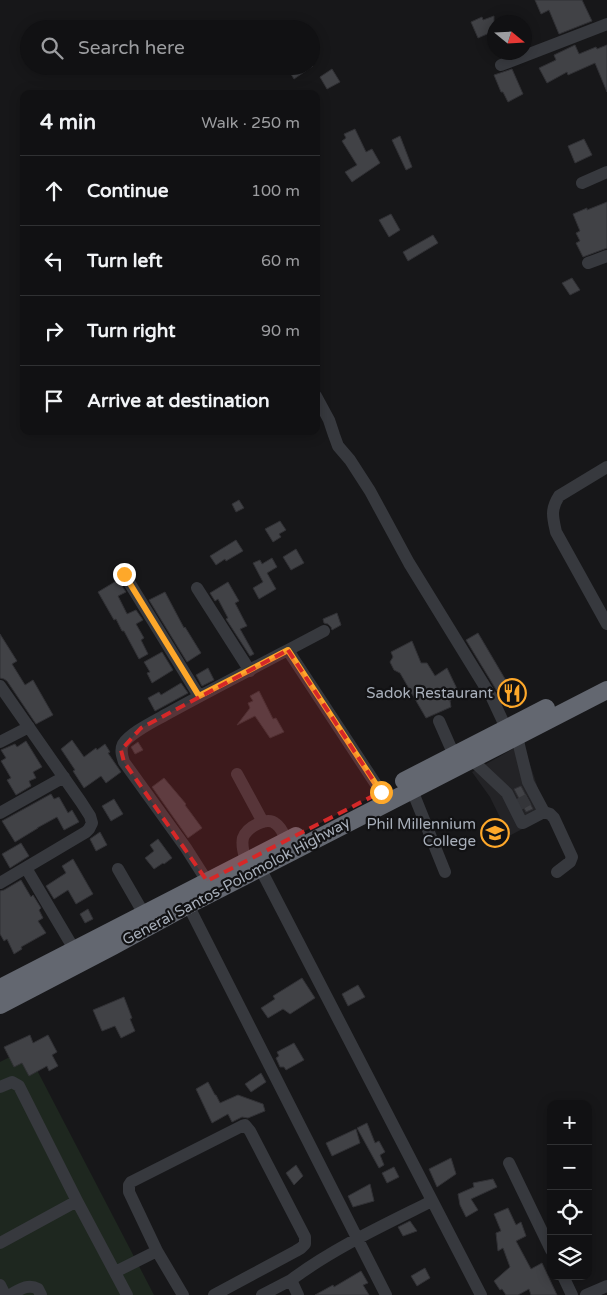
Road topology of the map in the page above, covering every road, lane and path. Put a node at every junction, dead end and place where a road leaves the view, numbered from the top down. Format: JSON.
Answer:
{"nodes":[{"id":1,"x":607,"y":24,"type":"edge"},
{"id":2,"x":501,"y":65,"type":"dead end"},
{"id":3,"x":607,"y":172,"type":"edge"},
{"id":4,"x":582,"y":183,"type":"dead end"},
{"id":5,"x":607,"y":256,"type":"edge"},
{"id":6,"x":588,"y":263,"type":"dead end"},
{"id":7,"x":320,"y":403,"type":"edge"},
{"id":8,"x":607,"y":468,"type":"edge"},
{"id":9,"x":124,"y":574,"type":"dead end"},
{"id":10,"x":197,"y":588,"type":"dead end"},
{"id":11,"x":607,"y":624,"type":"edge"},
{"id":12,"x":324,"y":631,"type":"dead end"},
{"id":13,"x":288,"y":650,"type":"junction"},
{"id":14,"x":250,"y":671,"type":"junction"},
{"id":15,"x":607,"y":678,"type":"edge"},
{"id":16,"x":0,"y":686,"type":"edge"},
{"id":17,"x":607,"y":690,"type":"edge"},
{"id":18,"x":199,"y":696,"type":"junction"},
{"id":19,"x":439,"y":721,"type":"dead end"},
{"id":20,"x":29,"y":727,"type":"junction"},
{"id":21,"x":512,"y":732,"type":"junction"},
{"id":22,"x":0,"y":742,"type":"edge"},
{"id":23,"x":454,"y":755,"type":"junction"},
{"id":24,"x":472,"y":760,"type":"junction"},
{"id":25,"x":237,"y":774,"type":"dead end"},
{"id":26,"x":64,"y":777,"type":"junction"},
{"id":27,"x":412,"y":790,"type":"junction"},
{"id":28,"x":381,"y":792,"type":"junction"},
{"id":29,"x":544,"y":812,"type":"junction"},
{"id":30,"x":0,"y":813,"type":"edge"},
{"id":31,"x":263,"y":822,"type":"junction"},
{"id":32,"x":287,"y":841,"type":"junction"},
{"id":33,"x":253,"y":865,"type":"junction"},
{"id":34,"x":26,"y":868,"type":"junction"},
{"id":35,"x":118,"y":869,"type":"dead end"},
{"id":36,"x":445,"y":872,"type":"dead end"},
{"id":37,"x":556,"y":872,"type":"dead end"},
{"id":38,"x":207,"y":881,"type":"junction"},
{"id":39,"x":0,"y":883,"type":"edge"},
{"id":40,"x":188,"y":905,"type":"junction"},
{"id":41,"x":144,"y":914,"type":"junction"},
{"id":42,"x":74,"y":950,"type":"junction"},
{"id":43,"x":0,"y":988,"type":"edge"},
{"id":44,"x":0,"y":1004,"type":"edge"},
{"id":45,"x":0,"y":1087,"type":"edge"},
{"id":46,"x":509,"y":1164,"type":"dead end"},
{"id":47,"x":432,"y":1200,"type":"junction"},
{"id":48,"x":77,"y":1201,"type":"junction"},
{"id":49,"x":357,"y":1239,"type":"junction"},
{"id":50,"x":547,"y":1242,"type":"edge"},
{"id":51,"x":0,"y":1243,"type":"edge"},
{"id":52,"x":157,"y":1251,"type":"junction"},
{"id":53,"x":115,"y":1272,"type":"junction"},
{"id":54,"x":291,"y":1280,"type":"junction"},
{"id":55,"x":565,"y":1280,"type":"edge"},
{"id":56,"x":0,"y":1285,"type":"edge"},
{"id":57,"x":607,"y":1286,"type":"edge"},
{"id":58,"x":5,"y":1295,"type":"edge"},
{"id":59,"x":10,"y":1295,"type":"edge"},
{"id":60,"x":42,"y":1295,"type":"edge"},
{"id":61,"x":127,"y":1295,"type":"edge"},
{"id":62,"x":183,"y":1295,"type":"edge"},
{"id":63,"x":214,"y":1295,"type":"edge"},
{"id":64,"x":262,"y":1295,"type":"edge"},
{"id":65,"x":298,"y":1295,"type":"edge"},
{"id":66,"x":386,"y":1295,"type":"edge"},
{"id":67,"x":481,"y":1295,"type":"edge"},
{"id":68,"x":572,"y":1295,"type":"edge"},
{"id":69,"x":586,"y":1295,"type":"edge"}],
"edges":[{"from":1,"to":2,"type":"street"},
{"from":3,"to":4,"type":"street"},
{"from":5,"to":6,"type":"street"},
{"from":7,"to":21,"type":"street"},
{"from":8,"to":11,"type":"street"},
{"from":9,"to":18,"type":"street"},
{"from":10,"to":14,"type":"street"},
{"from":12,"to":13,"type":"street"},
{"from":13,"to":14,"type":"street"},
{"from":13,"to":28,"type":"street"},
{"from":14,"to":18,"type":"street"},
{"from":15,"to":21,"type":"highway"},
{"from":16,"to":20,"type":"street"},
{"from":17,"to":21,"type":"highway","name":"General Santos-Polomolok Highway"},
{"from":18,"to":38,"type":"street"},
{"from":19,"to":23,"type":"street"},
{"from":20,"to":22,"type":"street"},
{"from":20,"to":26,"type":"street"},
{"from":21,"to":23,"type":"highway"},
{"from":21,"to":24,"type":"highway","name":"General Santos-Polomolok Highway"},
{"from":21,"to":29,"type":"street"},
{"from":23,"to":28,"type":"highway"},
{"from":24,"to":27,"type":"highway","name":"General Santos-Polomolok Highway"},
{"from":24,"to":29,"type":"street"},
{"from":25,"to":31,"type":"street"},
{"from":26,"to":30,"type":"street"},
{"from":26,"to":34,"type":"street"},
{"from":27,"to":33,"type":"highway","name":"General Santos-Polomolok Highway"},
{"from":27,"to":36,"type":"street"},
{"from":28,"to":32,"type":"highway"},
{"from":29,"to":37,"type":"street"},
{"from":31,"to":32,"type":"street"},
{"from":31,"to":33,"type":"street"},
{"from":32,"to":33,"type":"highway"},
{"from":33,"to":38,"type":"highway"},
{"from":33,"to":40,"type":"highway","name":"General Santos-Polomolok Highway"},
{"from":33,"to":47,"type":"street"},
{"from":34,"to":39,"type":"street"},
{"from":34,"to":42,"type":"street"},
{"from":35,"to":41,"type":"street"},
{"from":38,"to":41,"type":"highway"},
{"from":40,"to":44,"type":"highway","name":"General Santos-Polomolok Highway"},
{"from":40,"to":49,"type":"street"},
{"from":41,"to":42,"type":"highway"},
{"from":42,"to":43,"type":"highway"},
{"from":45,"to":48,"type":"street"},
{"from":46,"to":50,"type":"street"},
{"from":47,"to":49,"type":"street"},
{"from":47,"to":67,"type":"street"},
{"from":48,"to":51,"type":"street"},
{"from":48,"to":53,"type":"street"},
{"from":49,"to":54,"type":"street"},
{"from":49,"to":66,"type":"street"},
{"from":52,"to":53,"type":"street"},
{"from":52,"to":62,"type":"street"},
{"from":52,"to":63,"type":"street"},
{"from":53,"to":61,"type":"street"},
{"from":54,"to":64,"type":"street"},
{"from":54,"to":65,"type":"street"},
{"from":55,"to":68,"type":"street"},
{"from":56,"to":58,"type":"street"},
{"from":57,"to":69,"type":"street"},
{"from":59,"to":60,"type":"street"}]}
